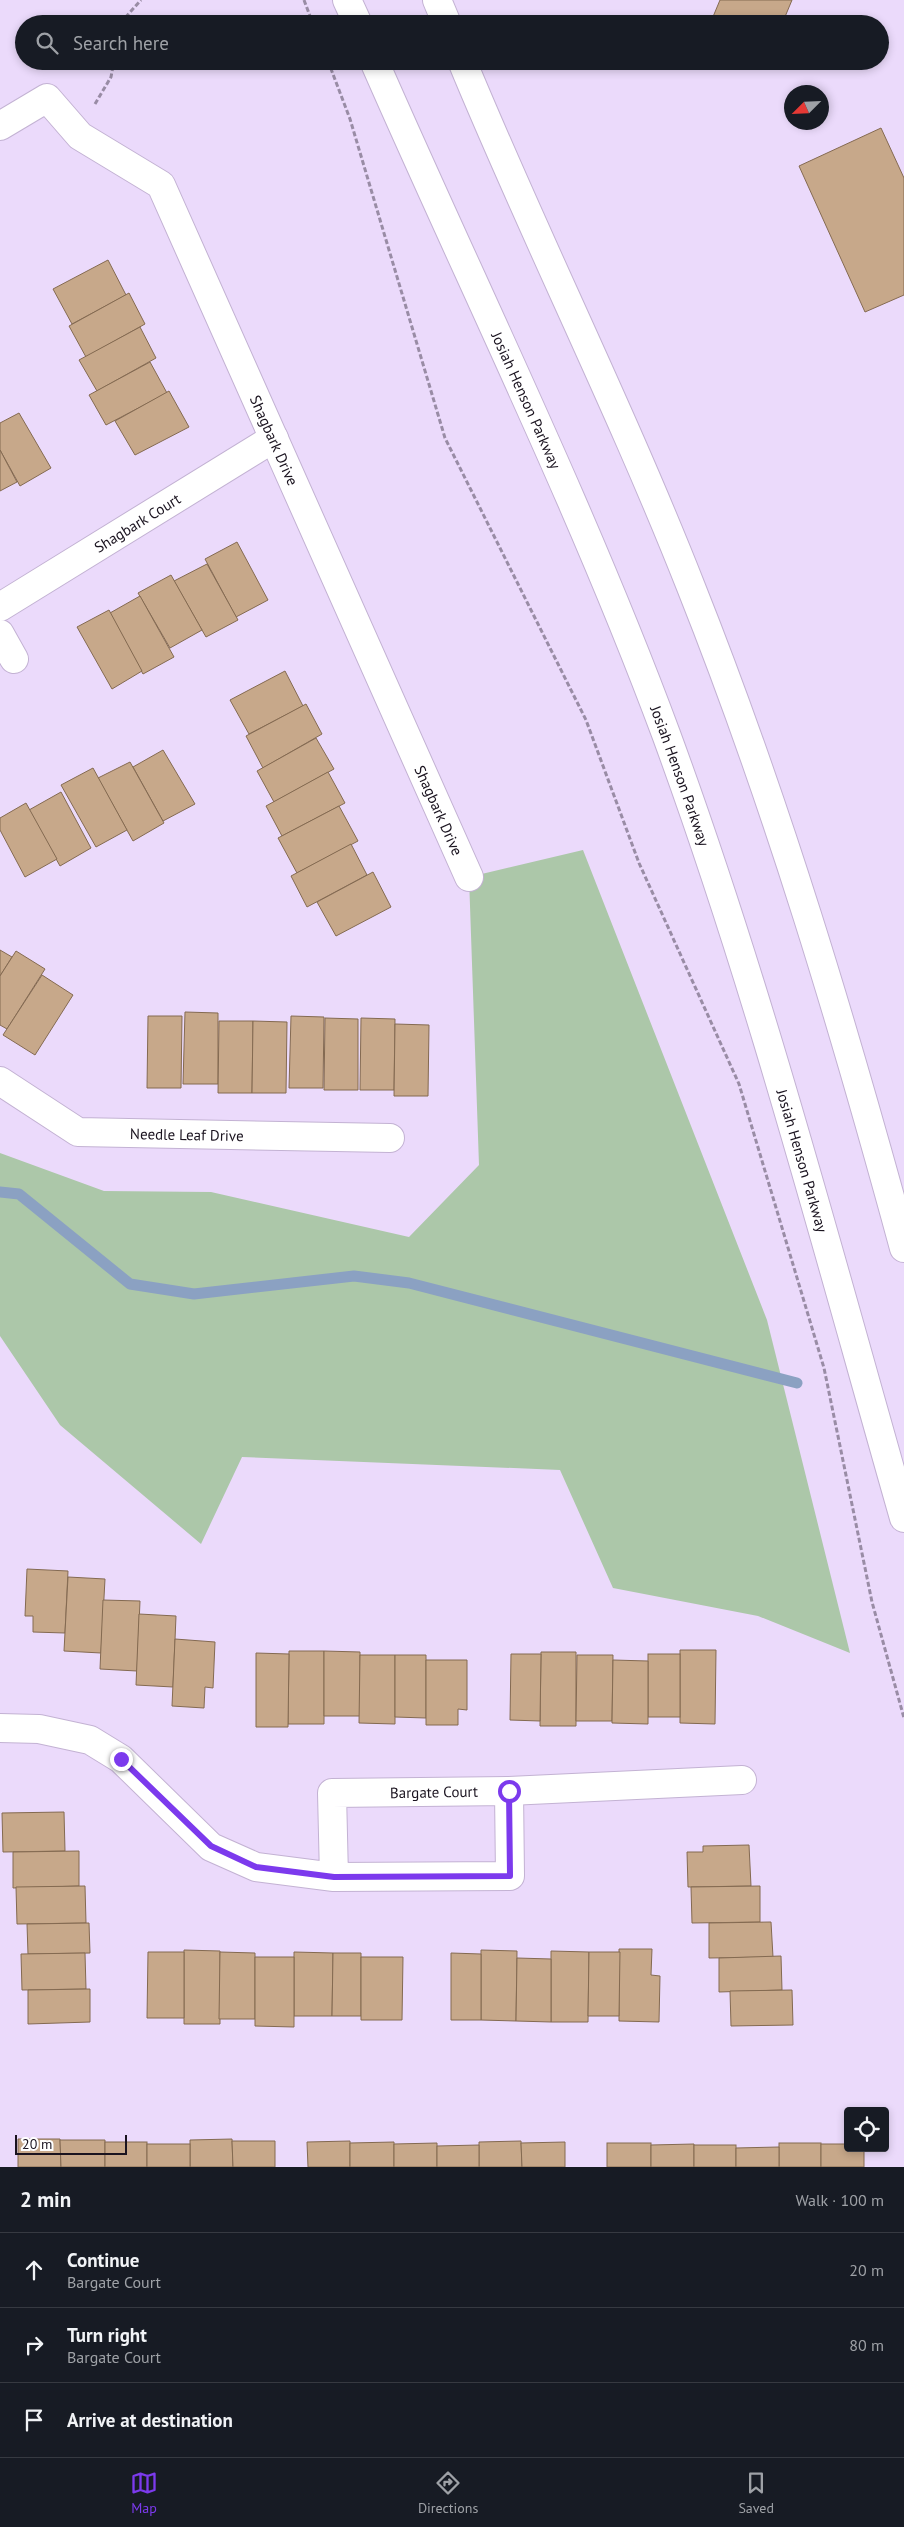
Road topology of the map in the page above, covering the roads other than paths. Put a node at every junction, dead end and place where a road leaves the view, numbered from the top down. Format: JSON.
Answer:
{"nodes":[{"id":1,"x":347,"y":0,"type":"edge"},
{"id":2,"x":437,"y":0,"type":"edge"},
{"id":3,"x":354,"y":15,"type":"edge"},
{"id":4,"x":443,"y":15,"type":"edge"},
{"id":5,"x":378,"y":70,"type":"edge"},
{"id":6,"x":466,"y":70,"type":"edge"},
{"id":7,"x":0,"y":126,"type":"edge"},
{"id":8,"x":274,"y":438,"type":"junction"},
{"id":9,"x":0,"y":607,"type":"edge"},
{"id":10,"x":0,"y":634,"type":"edge"},
{"id":11,"x":14,"y":659,"type":"dead end"},
{"id":12,"x":470,"y":877,"type":"dead end"},
{"id":13,"x":0,"y":1081,"type":"edge"},
{"id":14,"x":390,"y":1138,"type":"dead end"},
{"id":15,"x":904,"y":1248,"type":"edge"},
{"id":16,"x":904,"y":1518,"type":"edge"},
{"id":17,"x":0,"y":1728,"type":"edge"},
{"id":18,"x":742,"y":1780,"type":"dead end"},
{"id":19,"x":509,"y":1791,"type":"junction"},
{"id":20,"x":334,"y":1877,"type":"junction"}],
"edges":[{"from":1,"to":3,"type":"main road"},
{"from":2,"to":4,"type":"main road"},
{"from":5,"to":16,"type":"main road","name":"Josiah Henson Parkway"},
{"from":6,"to":15,"type":"main road"},
{"from":7,"to":8,"type":"main road","name":"Shagbark Drive"},
{"from":8,"to":9,"type":"main road","name":"Shagbark Court"},
{"from":8,"to":12,"type":"main road","name":"Shagbark Drive"},
{"from":10,"to":11,"type":"main road"},
{"from":13,"to":14,"type":"main road","name":"Needle Leaf Drive"},
{"from":17,"to":20,"type":"main road"},
{"from":18,"to":19,"type":"main road"},
{"from":19,"to":20,"type":"main road"},
{"from":19,"to":20,"type":"main road","name":"Bargate Court"}]}
